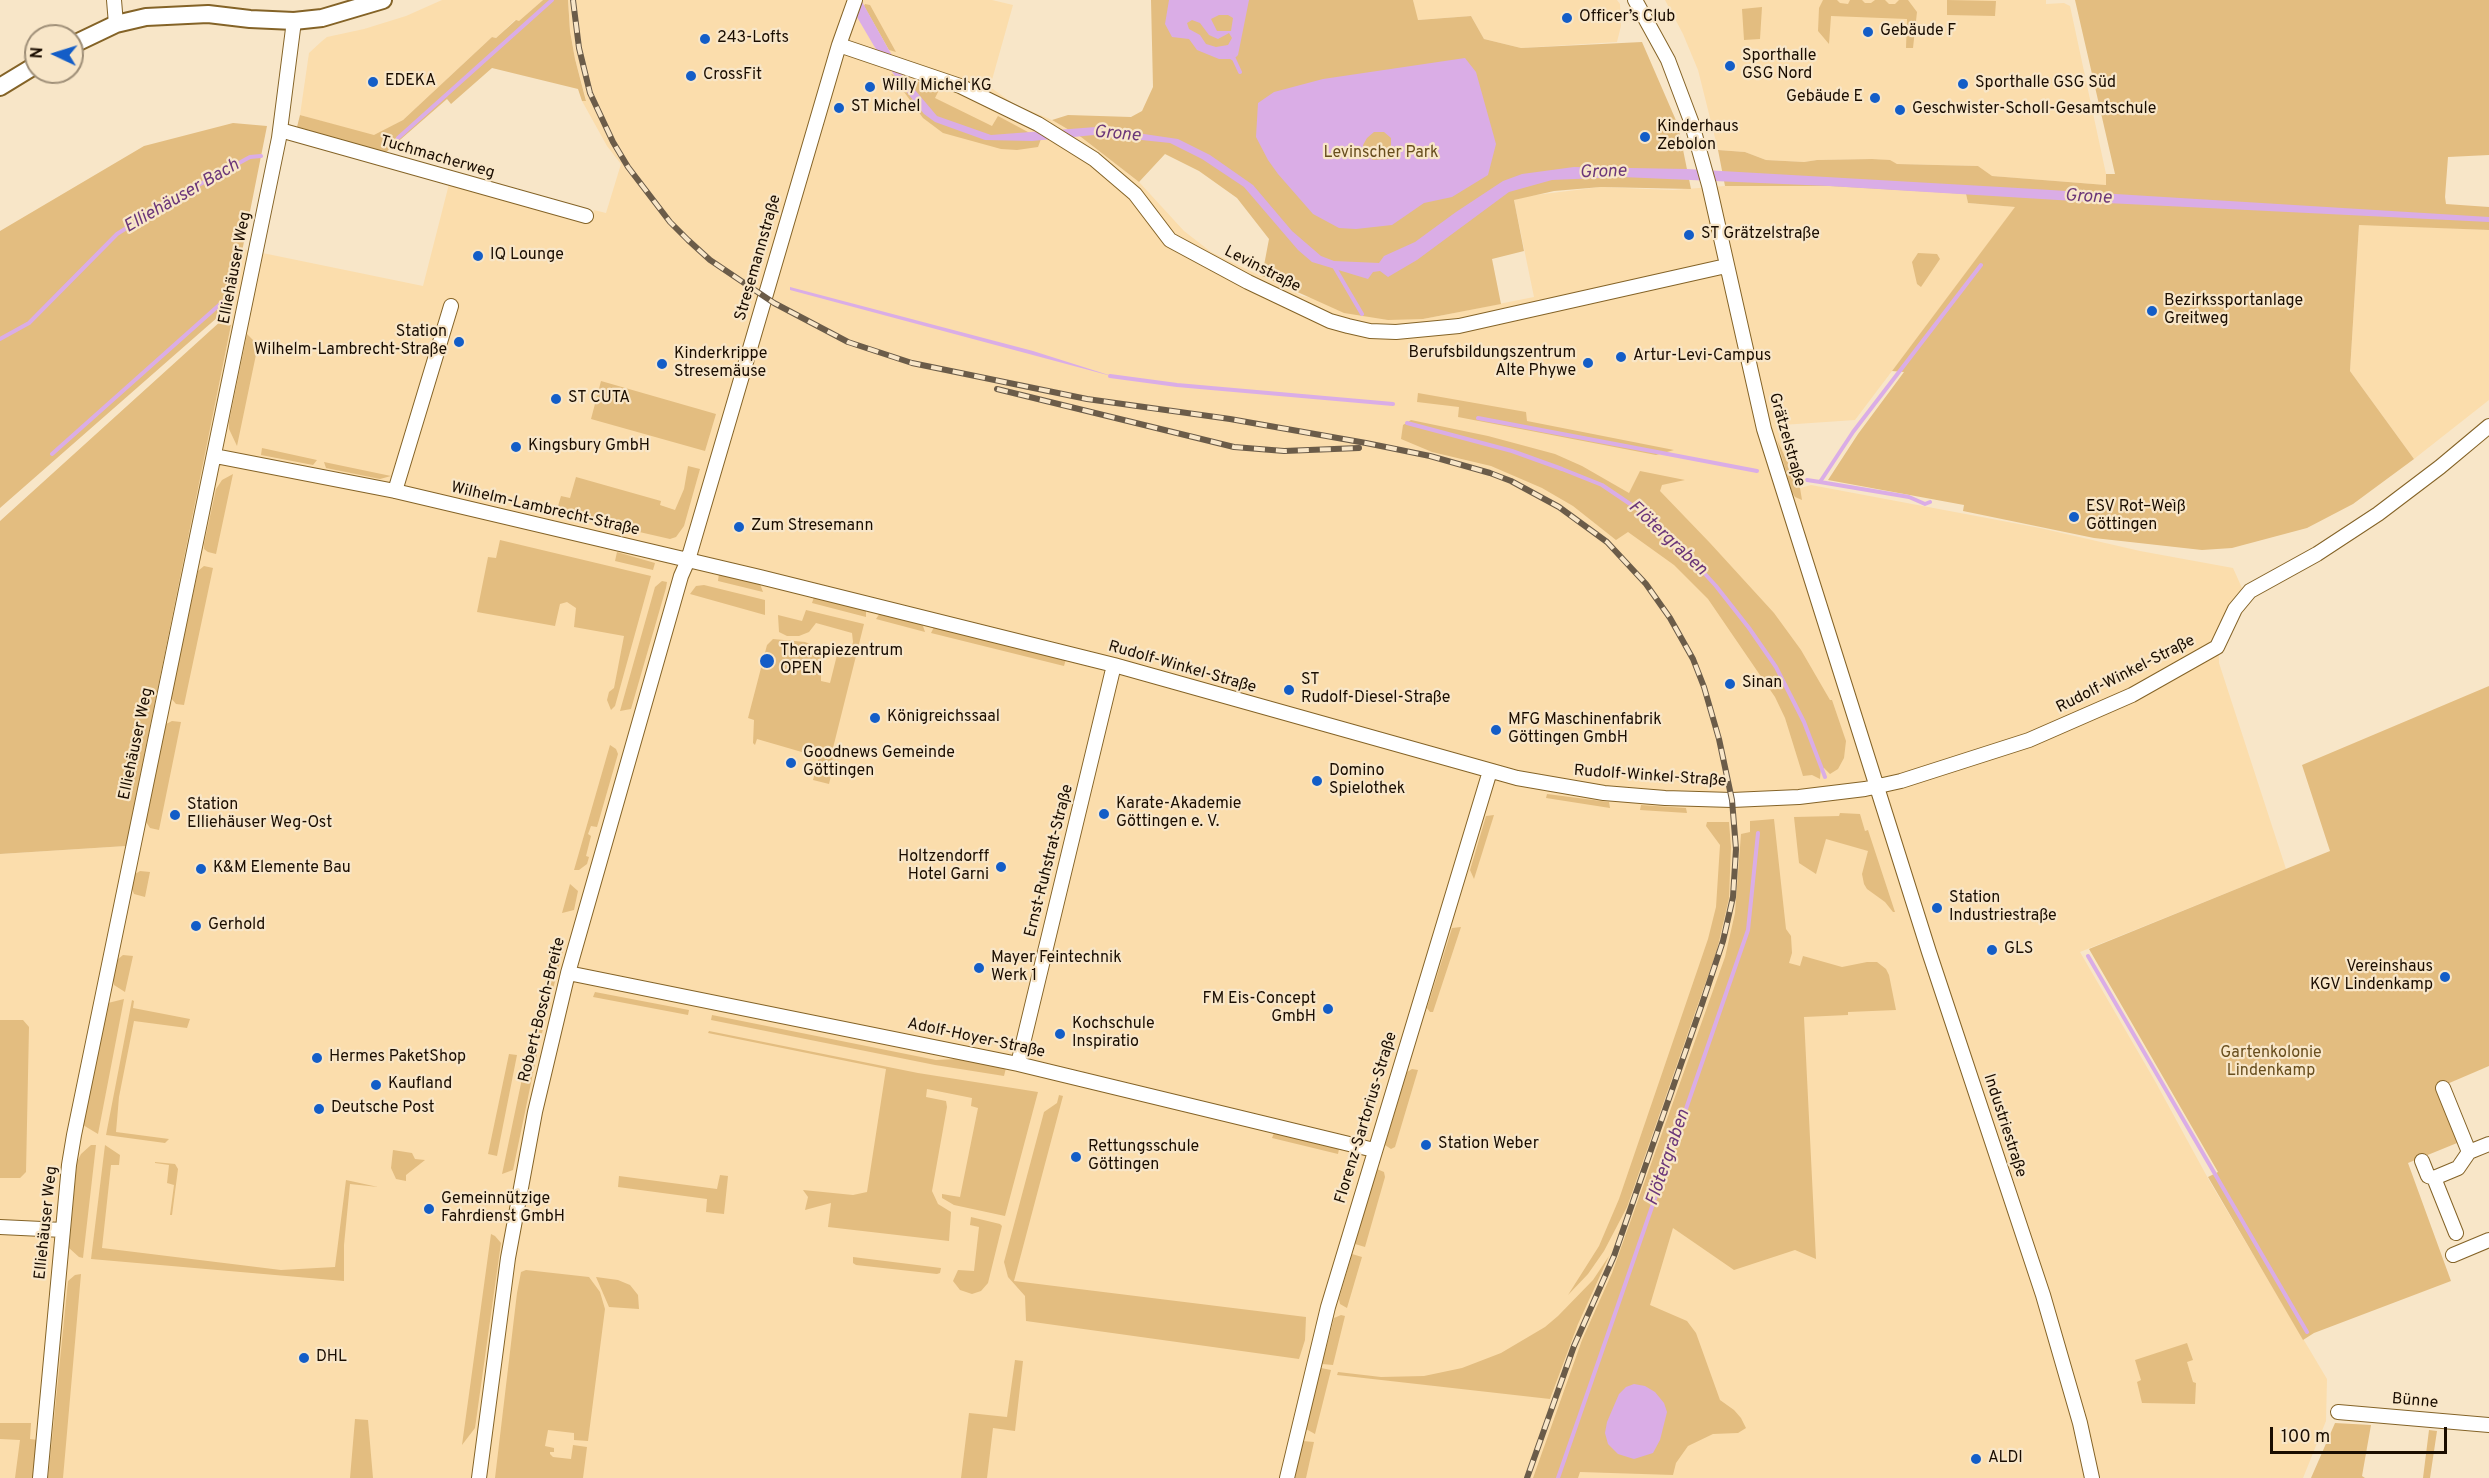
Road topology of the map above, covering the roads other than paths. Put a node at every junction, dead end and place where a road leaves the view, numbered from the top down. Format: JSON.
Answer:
{"nodes":[{"id":1,"x":114,"y":0,"type":"edge"},
{"id":2,"x":383,"y":0,"type":"edge"},
{"id":3,"x":1635,"y":0,"type":"edge"},
{"id":4,"x":853,"y":4,"type":"edge"},
{"id":5,"x":294,"y":21,"type":"junction"},
{"id":6,"x":116,"y":24,"type":"junction"},
{"id":7,"x":84,"y":39,"type":"edge"},
{"id":8,"x":839,"y":45,"type":"junction"},
{"id":9,"x":24,"y":72,"type":"edge"},
{"id":10,"x":0,"y":87,"type":"edge"},
{"id":11,"x":280,"y":130,"type":"junction"},
{"id":12,"x":586,"y":216,"type":"dead end"},
{"id":13,"x":1726,"y":266,"type":"junction"},
{"id":14,"x":451,"y":306,"type":"dead end"},
{"id":15,"x":2489,"y":426,"type":"edge"},
{"id":16,"x":215,"y":456,"type":"junction"},
{"id":17,"x":395,"y":491,"type":"junction"},
{"id":18,"x":688,"y":560,"type":"junction"},
{"id":19,"x":1114,"y":665,"type":"junction"},
{"id":20,"x":1490,"y":771,"type":"junction"},
{"id":21,"x":1879,"y":786,"type":"junction"},
{"id":22,"x":568,"y":974,"type":"junction"},
{"id":23,"x":1018,"y":1064,"type":"junction"},
{"id":24,"x":2443,"y":1088,"type":"dead end"},
{"id":25,"x":2489,"y":1144,"type":"edge"},
{"id":26,"x":1374,"y":1150,"type":"junction"},
{"id":27,"x":2469,"y":1152,"type":"junction"},
{"id":28,"x":2422,"y":1161,"type":"dead end"},
{"id":29,"x":2434,"y":1178,"type":"junction"},
{"id":30,"x":0,"y":1227,"type":"edge"},
{"id":31,"x":63,"y":1230,"type":"junction"},
{"id":32,"x":2456,"y":1233,"type":"dead end"},
{"id":33,"x":2489,"y":1240,"type":"edge"},
{"id":34,"x":2453,"y":1255,"type":"dead end"},
{"id":35,"x":2338,"y":1412,"type":"dead end"},
{"id":36,"x":2489,"y":1425,"type":"edge"},
{"id":37,"x":40,"y":1478,"type":"edge"},
{"id":38,"x":479,"y":1478,"type":"edge"},
{"id":39,"x":1287,"y":1478,"type":"edge"},
{"id":40,"x":2092,"y":1478,"type":"edge"}],
"edges":[{"from":1,"to":6,"type":"street"},
{"from":2,"to":5,"type":"street"},
{"from":3,"to":13,"type":"street","name":"Grätzelstraße"},
{"from":4,"to":8,"type":"street","name":"Stresemannstraße"},
{"from":5,"to":6,"type":"street"},
{"from":5,"to":11,"type":"street","name":"Elliehäuser Weg"},
{"from":6,"to":7,"type":"street"},
{"from":8,"to":13,"type":"street","name":"Levinstraße"},
{"from":8,"to":18,"type":"street","name":"Stresemannstraße"},
{"from":9,"to":10,"type":"street"},
{"from":11,"to":12,"type":"street","name":"Tuchmacherweg"},
{"from":11,"to":16,"type":"street","name":"Elliehäuser Weg"},
{"from":13,"to":21,"type":"street","name":"Grätzelstraße"},
{"from":14,"to":17,"type":"street"},
{"from":15,"to":21,"type":"street","name":"Rudolf-Winkel-Straße"},
{"from":16,"to":17,"type":"street","name":"Wilhelm-Lambrecht-Straße"},
{"from":16,"to":31,"type":"street","name":"Elliehäuser Weg"},
{"from":17,"to":18,"type":"street","name":"Wilhelm-Lambrecht-Straße"},
{"from":18,"to":19,"type":"street","name":"Rudolf-Winkel-Straße"},
{"from":18,"to":22,"type":"street","name":"Robert-Bosch-Breite"},
{"from":19,"to":20,"type":"street","name":"Rudolf-Winkel-Straße"},
{"from":19,"to":23,"type":"street","name":"Ernst-Ruhstrat-Straße"},
{"from":20,"to":21,"type":"street","name":"Rudolf-Winkel-Straße"},
{"from":20,"to":26,"type":"street","name":"Florenz-Sartorius-Straße"},
{"from":21,"to":40,"type":"street","name":"Industriestraße"},
{"from":22,"to":23,"type":"street","name":"Adolf-Hoyer-Straße"},
{"from":22,"to":38,"type":"street","name":"Robert-Bosch-Breite"},
{"from":23,"to":26,"type":"street","name":"Adolf-Hoyer-Straße"},
{"from":24,"to":27,"type":"street"},
{"from":25,"to":27,"type":"street"},
{"from":26,"to":39,"type":"street","name":"Florenz-Sartorius-Straße"},
{"from":27,"to":29,"type":"street"},
{"from":28,"to":29,"type":"street"},
{"from":29,"to":32,"type":"street"},
{"from":30,"to":31,"type":"street"},
{"from":31,"to":37,"type":"street","name":"Elliehäuser Weg"},
{"from":33,"to":34,"type":"street"},
{"from":35,"to":36,"type":"street","name":"Bünne"}]}
